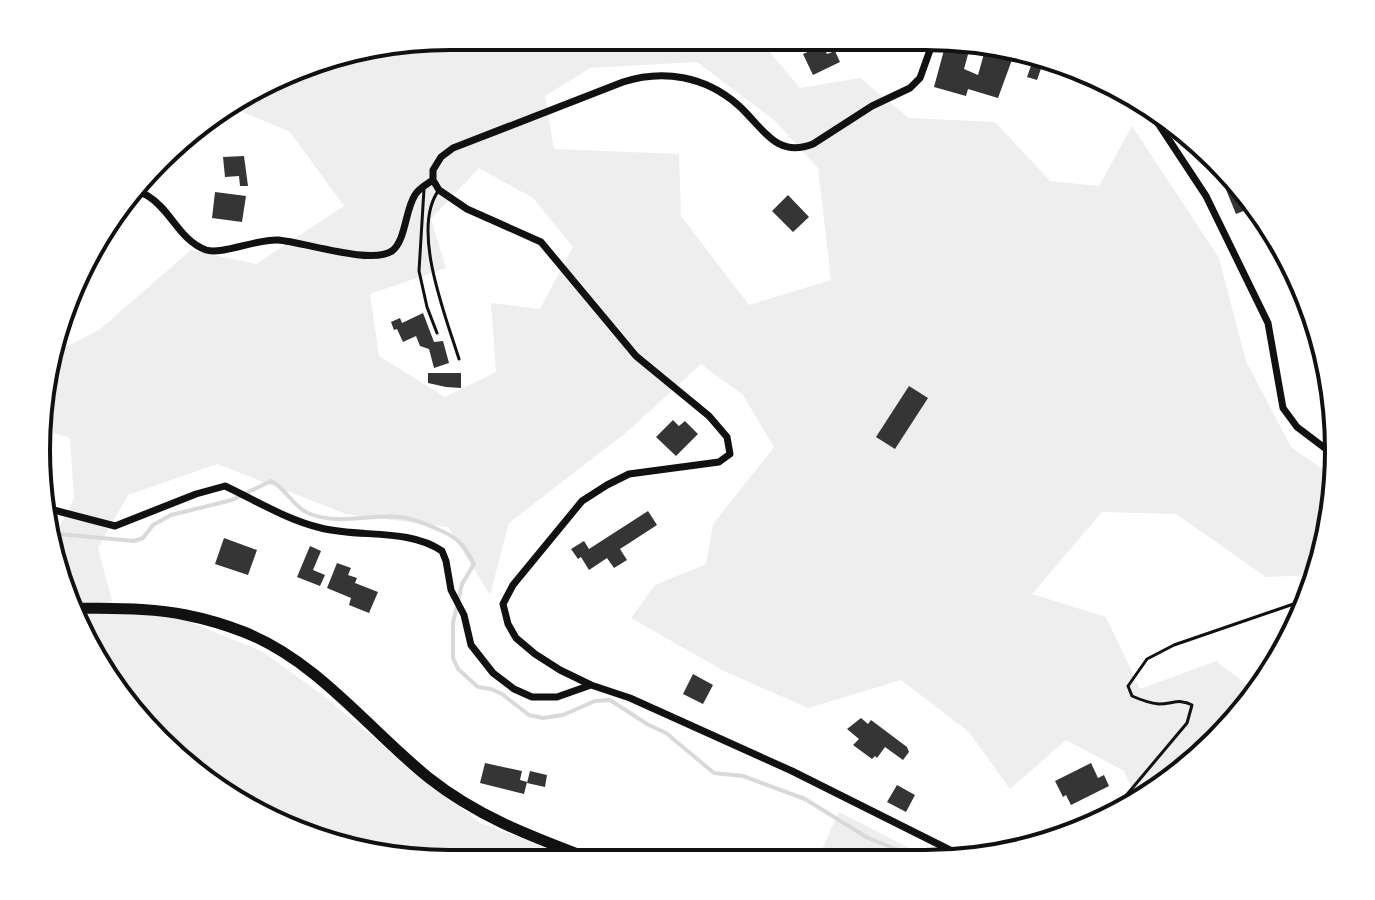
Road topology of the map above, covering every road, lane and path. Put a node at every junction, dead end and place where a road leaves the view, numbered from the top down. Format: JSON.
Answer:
{"nodes":[{"id":1,"x":930,"y":50,"type":"edge"},
{"id":2,"x":1160,"y":127,"type":"edge"},
{"id":3,"x":433,"y":180,"type":"junction"},
{"id":4,"x":425,"y":185,"type":"junction"},
{"id":5,"x":439,"y":190,"type":"junction"},
{"id":6,"x":143,"y":194,"type":"edge"},
{"id":7,"x":437,"y":333,"type":"dead end"},
{"id":8,"x":459,"y":359,"type":"dead end"},
{"id":9,"x":1325,"y":448,"type":"edge"},
{"id":10,"x":55,"y":511,"type":"edge"},
{"id":11,"x":1295,"y":604,"type":"edge"},
{"id":12,"x":82,"y":608,"type":"edge"},
{"id":13,"x":591,"y":685,"type":"junction"},
{"id":14,"x":1126,"y":795,"type":"edge"},
{"id":15,"x":948,"y":849,"type":"edge"},
{"id":16,"x":567,"y":850,"type":"edge"}],
"edges":[{"from":1,"to":3,"type":"street"},
{"from":2,"to":9,"type":"street"},
{"from":3,"to":4,"type":"street"},
{"from":3,"to":5,"type":"street"},
{"from":4,"to":6,"type":"street"},
{"from":4,"to":7,"type":"lane"},
{"from":5,"to":8,"type":"lane"},
{"from":5,"to":13,"type":"street"},
{"from":10,"to":13,"type":"street"},
{"from":11,"to":14,"type":"lane"},
{"from":12,"to":16,"type":"main road"},
{"from":13,"to":15,"type":"street"}]}
